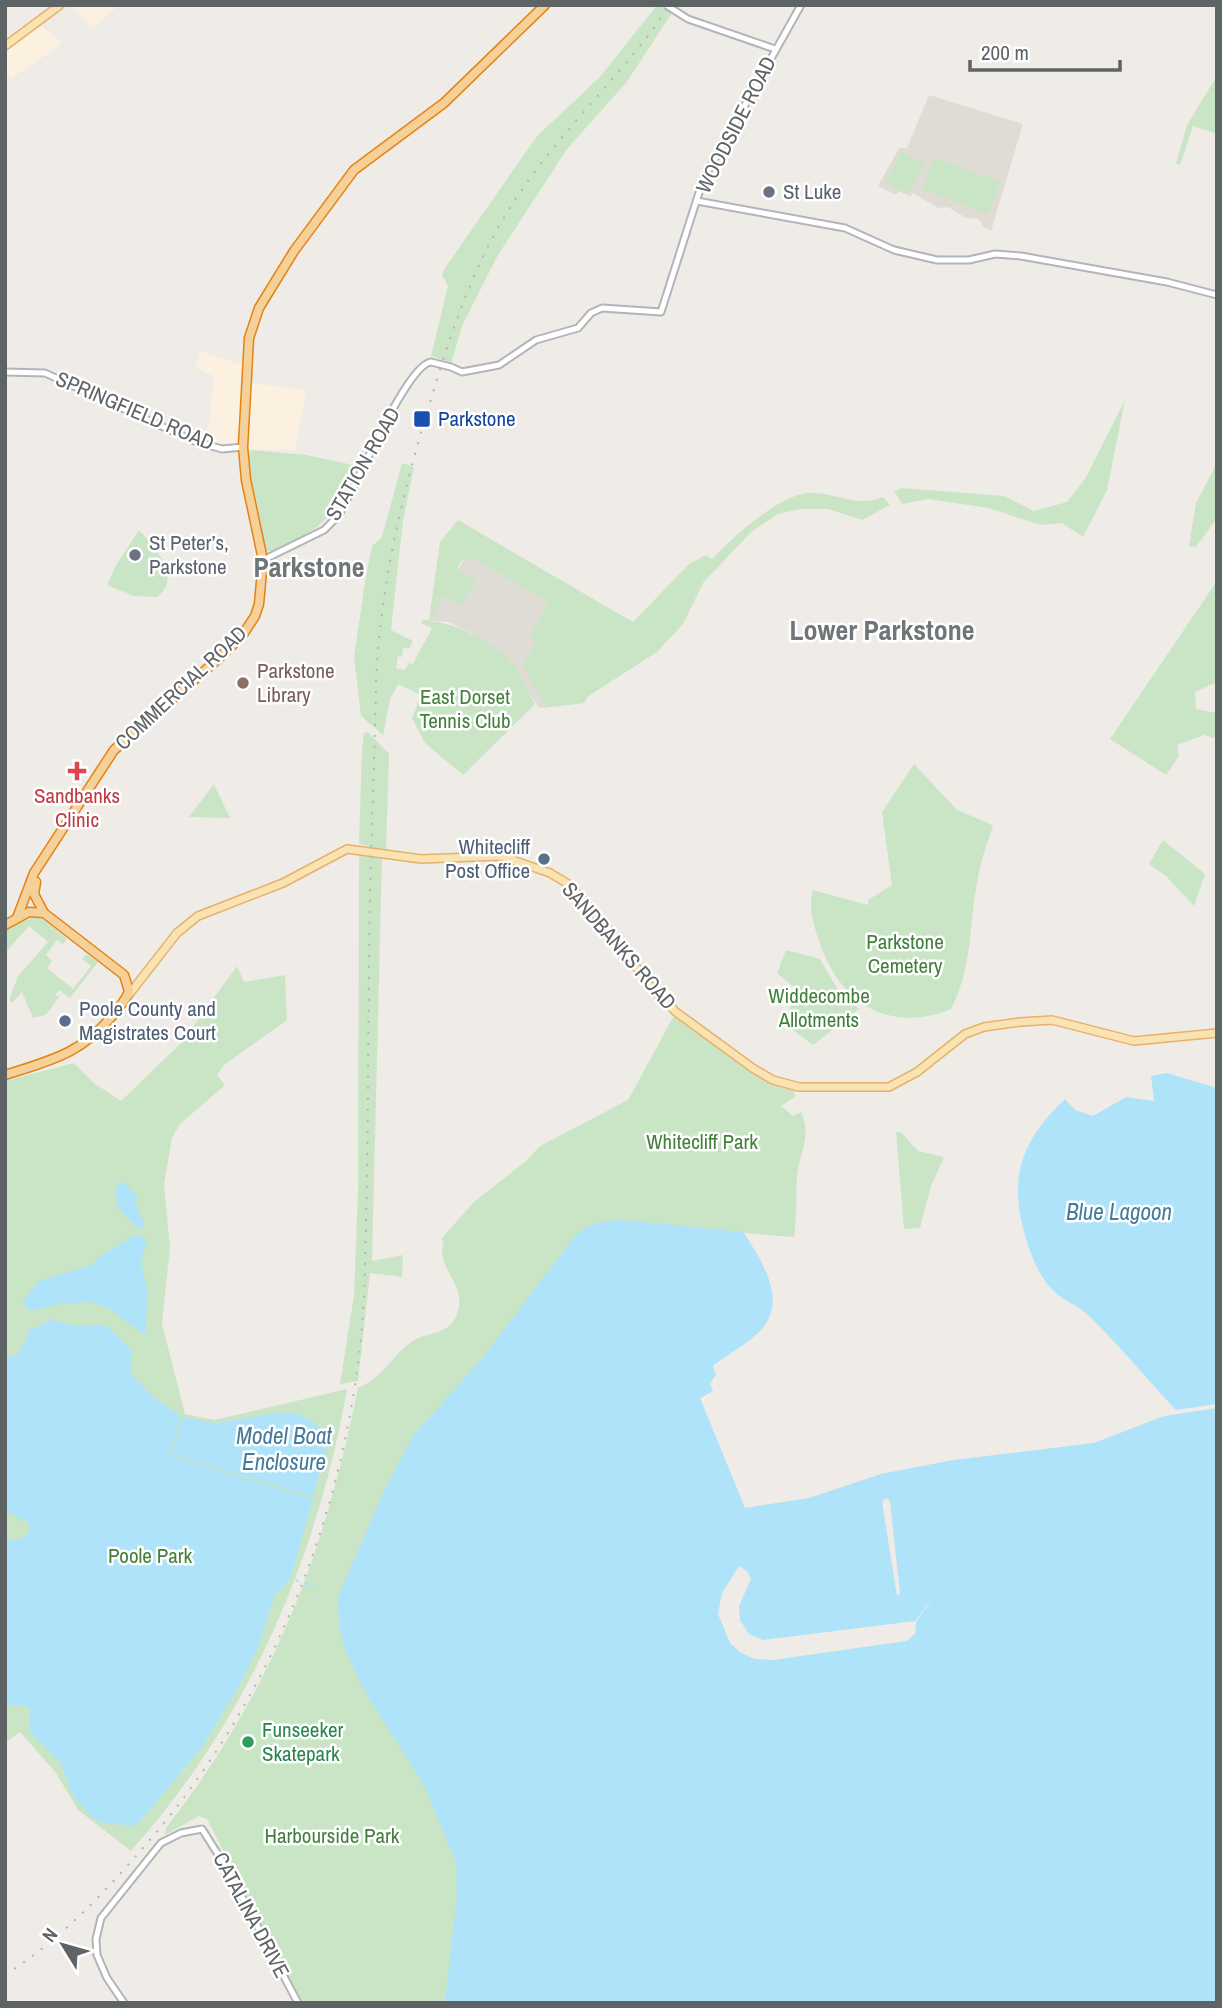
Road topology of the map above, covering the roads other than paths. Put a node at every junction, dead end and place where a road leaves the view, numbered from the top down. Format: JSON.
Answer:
{"nodes":[{"id":1,"x":60,"y":5,"type":"edge"},
{"id":2,"x":545,"y":5,"type":"edge"},
{"id":3,"x":666,"y":5,"type":"edge"},
{"id":4,"x":801,"y":5,"type":"edge"},
{"id":5,"x":5,"y":46,"type":"edge"},
{"id":6,"x":775,"y":49,"type":"junction"},
{"id":7,"x":697,"y":201,"type":"junction"},
{"id":8,"x":1217,"y":295,"type":"edge"},
{"id":9,"x":574,"y":329,"type":"joint"},
{"id":10,"x":5,"y":372,"type":"edge"},
{"id":11,"x":243,"y":447,"type":"junction"},
{"id":12,"x":263,"y":560,"type":"junction"},
{"id":13,"x":37,"y":869,"type":"junction"},
{"id":14,"x":44,"y":913,"type":"junction"},
{"id":15,"x":17,"y":918,"type":"junction"},
{"id":16,"x":5,"y":925,"type":"edge"},
{"id":17,"x":148,"y":970,"type":"junction"},
{"id":18,"x":124,"y":975,"type":"junction"},
{"id":19,"x":127,"y":997,"type":"junction"},
{"id":20,"x":1217,"y":1033,"type":"edge"},
{"id":21,"x":5,"y":1075,"type":"edge"},
{"id":22,"x":124,"y":2003,"type":"edge"},
{"id":23,"x":298,"y":2003,"type":"edge"}],
"edges":[{"from":1,"to":5,"type":"main road"},
{"from":2,"to":11,"type":"highway","name":"COMMERCIAL ROAD"},
{"from":3,"to":6,"type":"street","bridge":true},
{"from":4,"to":6,"type":"street","name":"WOODSIDE ROAD"},
{"from":6,"to":7,"type":"street","name":"WOODSIDE ROAD"},
{"from":7,"to":8,"type":"street"},
{"from":7,"to":9,"type":"street","name":"WOODSIDE ROAD"},
{"from":9,"to":12,"type":"street","name":"STATION ROAD","bridge":true},
{"from":10,"to":11,"type":"street","name":"SPRINGFIELD ROAD"},
{"from":11,"to":12,"type":"highway","name":"COMMERCIAL ROAD"},
{"from":12,"to":13,"type":"highway","name":"COMMERCIAL ROAD"},
{"from":13,"to":14,"type":"highway"},
{"from":13,"to":15,"type":"highway","name":"COMMERCIAL ROAD"},
{"from":14,"to":15,"type":"highway"},
{"from":14,"to":18,"type":"highway"},
{"from":15,"to":16,"type":"highway"},
{"from":17,"to":18,"type":"main road"},
{"from":17,"to":19,"type":"main road","name":"SANDBANKS ROAD"},
{"from":17,"to":20,"type":"main road","name":"SANDBANKS ROAD"},
{"from":18,"to":19,"type":"highway"},
{"from":19,"to":21,"type":"highway","name":"SANDBANKS ROAD"},
{"from":22,"to":23,"type":"street","name":"CATALINA DRIVE"}]}
